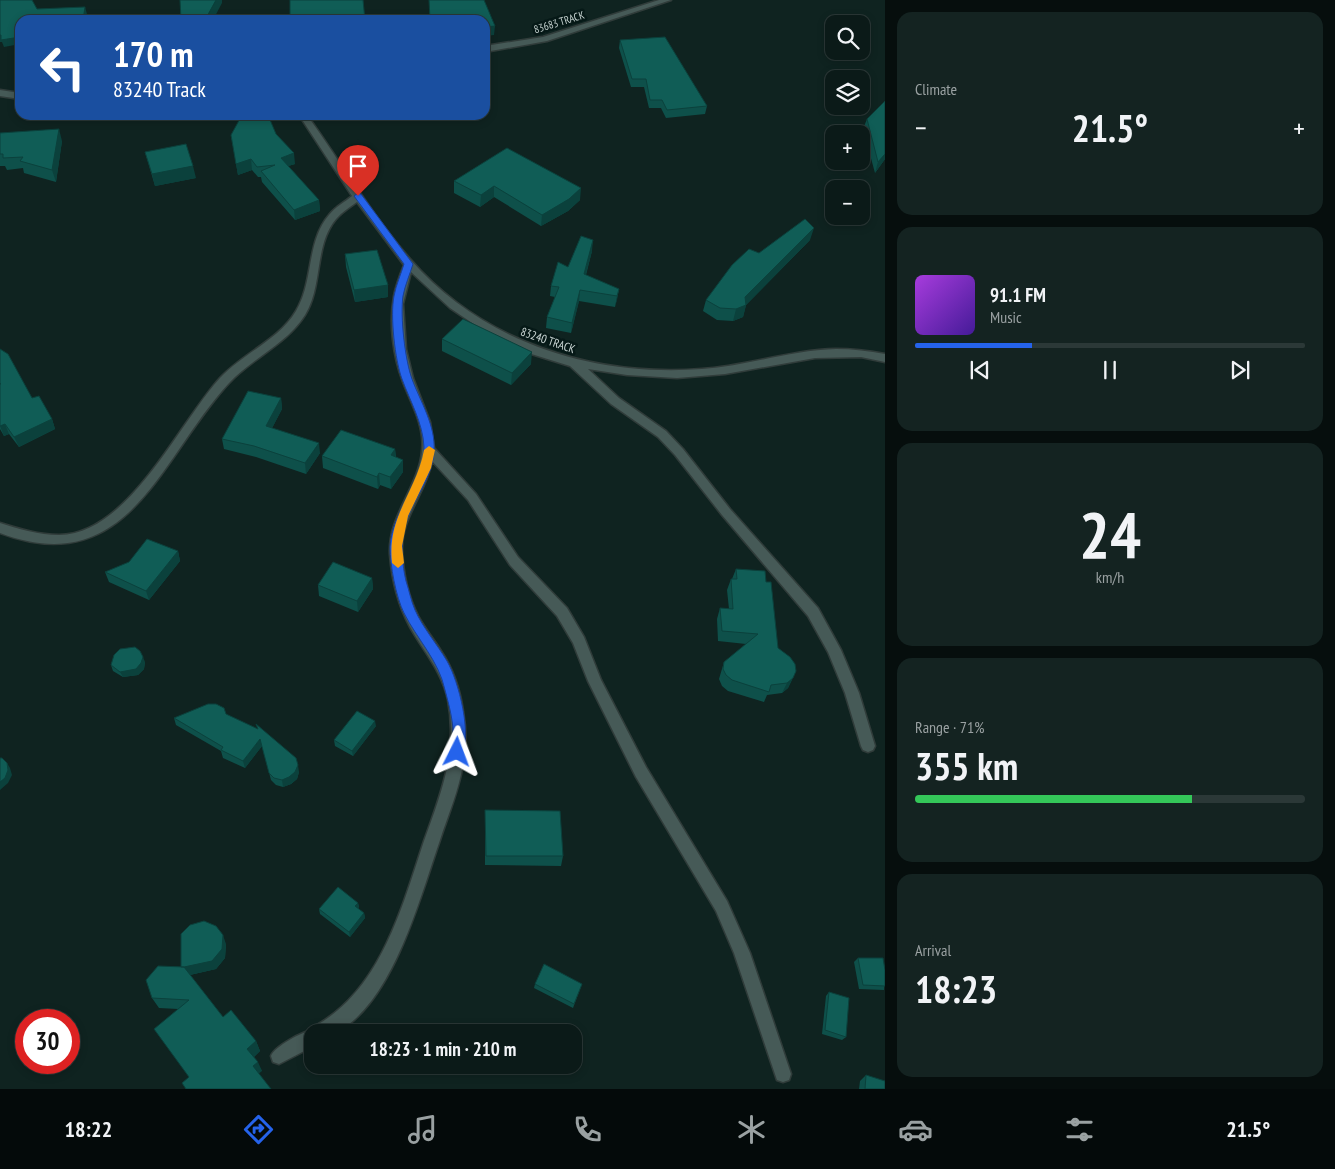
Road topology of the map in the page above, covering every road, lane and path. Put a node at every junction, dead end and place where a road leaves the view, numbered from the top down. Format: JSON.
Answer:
{"nodes":[{"id":1,"x":667,"y":0,"type":"edge"},
{"id":2,"x":490,"y":48,"type":"edge"},
{"id":3,"x":0,"y":93,"type":"edge"},
{"id":4,"x":15,"y":95,"type":"edge"},
{"id":5,"x":306,"y":120,"type":"edge"},
{"id":6,"x":358,"y":196,"type":"junction"},
{"id":7,"x":409,"y":264,"type":"junction"},
{"id":8,"x":885,"y":358,"type":"edge"},
{"id":9,"x":573,"y":362,"type":"junction"},
{"id":10,"x":429,"y":450,"type":"junction"},
{"id":11,"x":0,"y":528,"type":"edge"},
{"id":12,"x":868,"y":746,"type":"dead end"},
{"id":13,"x":334,"y":1024,"type":"edge"},
{"id":14,"x":304,"y":1042,"type":"edge"},
{"id":15,"x":279,"y":1056,"type":"dead end"},
{"id":16,"x":783,"y":1074,"type":"dead end"}],
"edges":[{"from":1,"to":2,"type":"street","name":"83683 TRACK"},
{"from":3,"to":4,"type":"street"},
{"from":5,"to":6,"type":"street","name":"83240 TRACK"},
{"from":6,"to":7,"type":"street","name":"83240 TRACK"},
{"from":6,"to":11,"type":"street"},
{"from":7,"to":9,"type":"street","name":"83240 TRACK"},
{"from":7,"to":10,"type":"street"},
{"from":8,"to":9,"type":"street","name":"83240 TRACK"},
{"from":9,"to":12,"type":"street"},
{"from":10,"to":13,"type":"street"},
{"from":10,"to":16,"type":"street"},
{"from":14,"to":15,"type":"street"}]}
